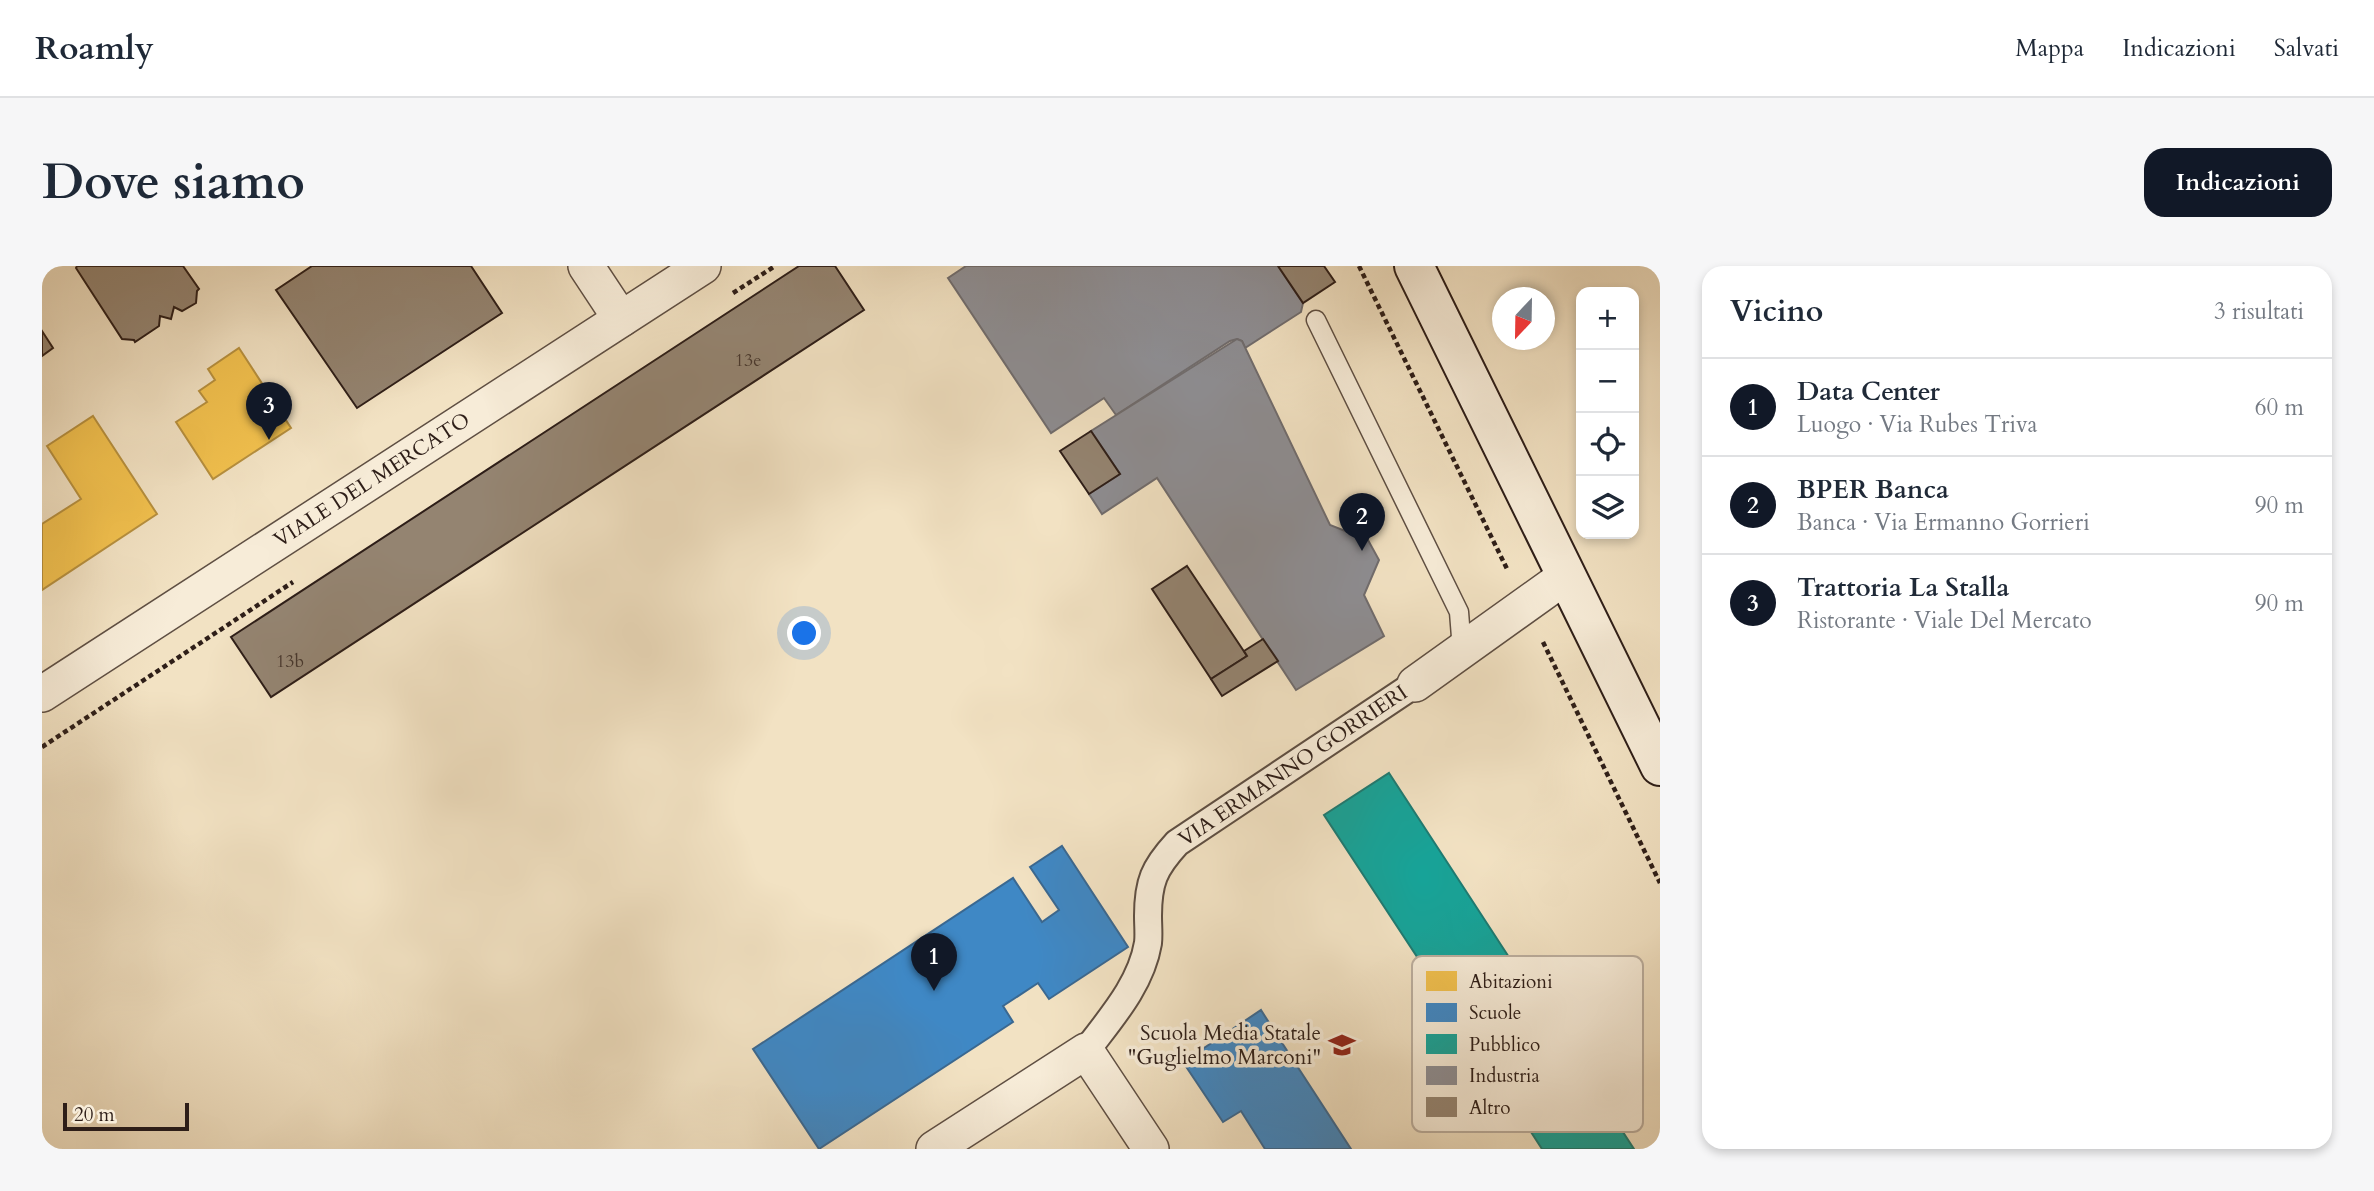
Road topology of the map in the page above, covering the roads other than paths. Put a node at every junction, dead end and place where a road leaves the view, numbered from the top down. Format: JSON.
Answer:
{"nodes":[{"id":1,"x":586,"y":266,"type":"edge"},
{"id":2,"x":703,"y":266,"type":"edge"},
{"id":3,"x":1414,"y":266,"type":"edge"},
{"id":4,"x":621,"y":319,"type":"junction"},
{"id":5,"x":1316,"y":320,"type":"dead end"},
{"id":6,"x":1566,"y":576,"type":"junction"},
{"id":7,"x":1462,"y":650,"type":"junction"},
{"id":8,"x":1415,"y":684,"type":"joint"},
{"id":9,"x":42,"y":694,"type":"edge"},
{"id":10,"x":1660,"y":766,"type":"edge"},
{"id":11,"x":1086,"y":1051,"type":"junction"},
{"id":12,"x":933,"y":1149,"type":"edge"},
{"id":13,"x":1151,"y":1149,"type":"edge"}],
"edges":[{"from":1,"to":4,"type":"street"},
{"from":2,"to":4,"type":"street","name":"VIALE DEL MERCATO"},
{"from":3,"to":6,"type":"main road"},
{"from":4,"to":9,"type":"street","name":"VIALE DEL MERCATO"},
{"from":5,"to":7,"type":"lane"},
{"from":6,"to":7,"type":"street","name":"VIA ERMANNO GORRIERI"},
{"from":6,"to":10,"type":"main road"},
{"from":7,"to":8,"type":"street","name":"VIA ERMANNO GORRIERI"},
{"from":8,"to":11,"type":"street","name":"VIA ERMANNO GORRIERI"},
{"from":11,"to":12,"type":"street"},
{"from":11,"to":13,"type":"street"}]}
